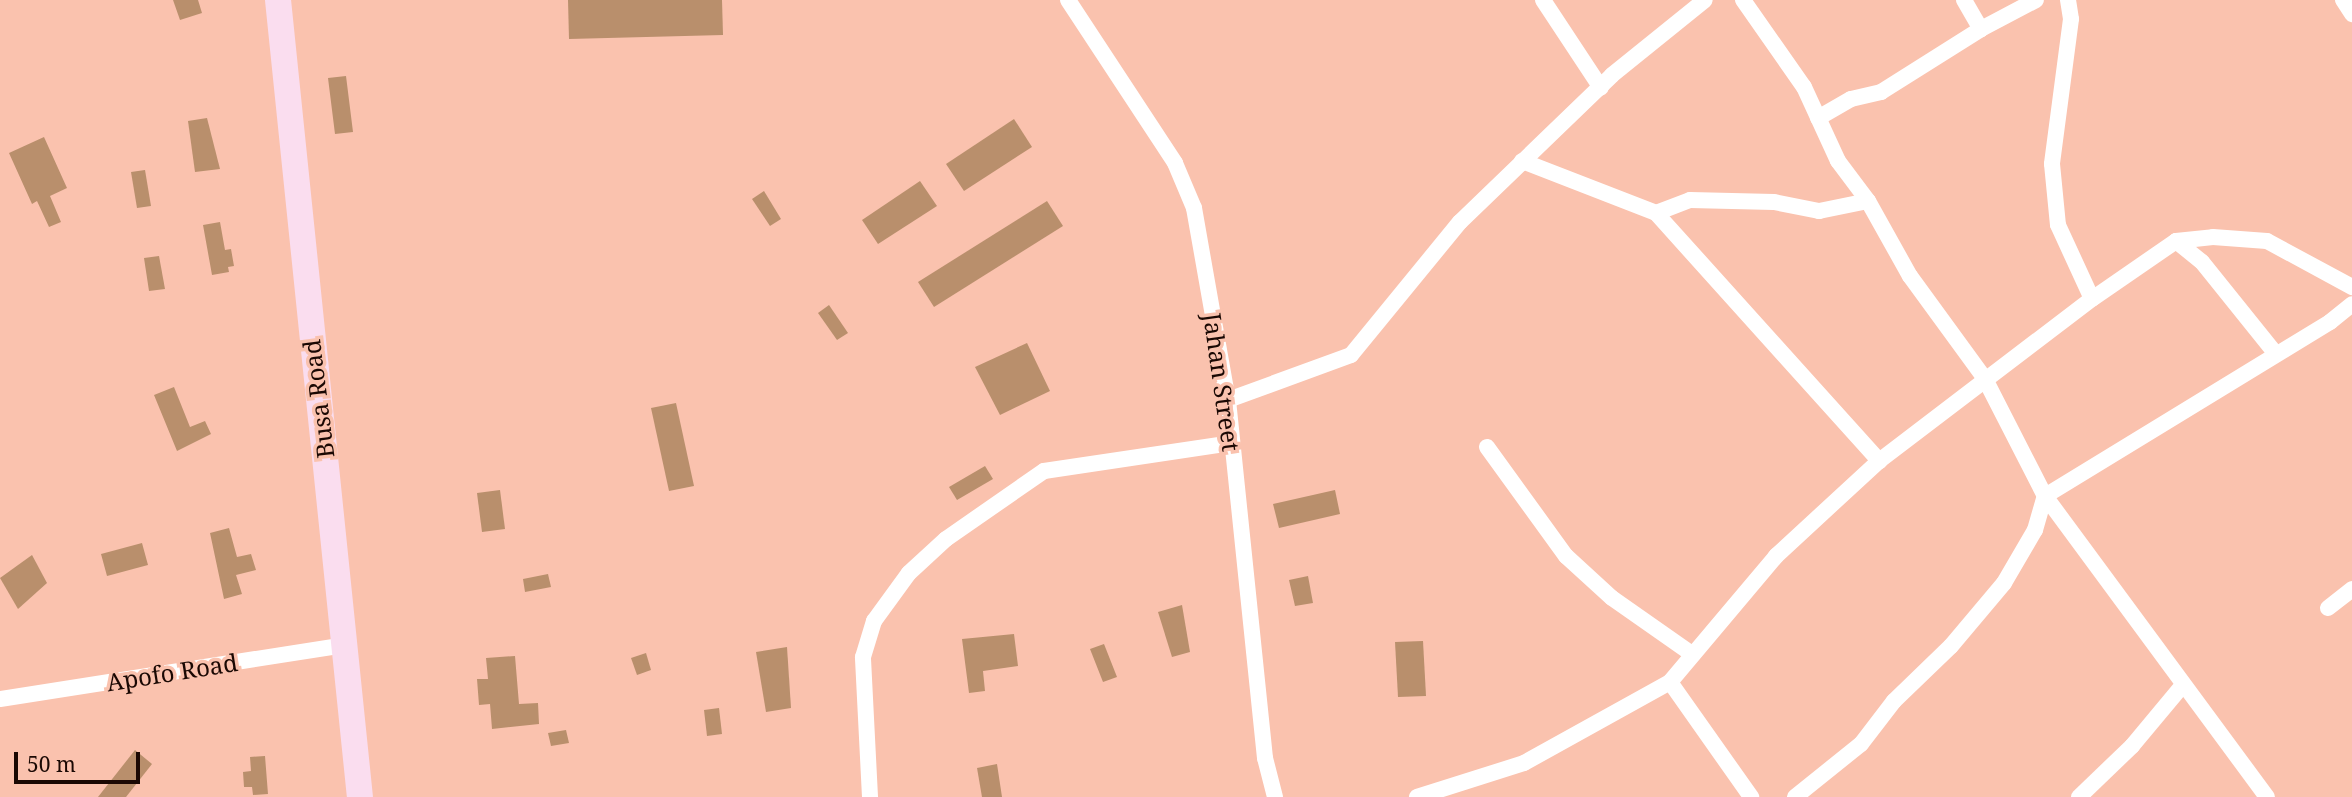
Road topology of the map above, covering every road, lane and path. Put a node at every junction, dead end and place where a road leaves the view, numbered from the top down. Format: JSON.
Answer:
{"nodes":[{"id":1,"x":278,"y":0,"type":"edge"},
{"id":2,"x":1068,"y":0,"type":"edge"},
{"id":3,"x":1543,"y":0,"type":"edge"},
{"id":4,"x":1705,"y":0,"type":"edge"},
{"id":5,"x":1743,"y":0,"type":"edge"},
{"id":6,"x":1964,"y":0,"type":"edge"},
{"id":7,"x":2036,"y":0,"type":"edge"},
{"id":8,"x":2068,"y":0,"type":"edge"},
{"id":9,"x":2343,"y":0,"type":"edge"},
{"id":10,"x":2352,"y":13,"type":"edge"},
{"id":11,"x":1981,"y":29,"type":"junction"},
{"id":12,"x":1601,"y":88,"type":"junction"},
{"id":13,"x":1818,"y":118,"type":"junction"},
{"id":14,"x":1522,"y":161,"type":"junction"},
{"id":15,"x":1868,"y":201,"type":"junction"},
{"id":16,"x":1656,"y":212,"type":"junction"},
{"id":17,"x":2176,"y":241,"type":"junction"},
{"id":18,"x":2352,"y":287,"type":"edge"},
{"id":19,"x":2092,"y":299,"type":"junction"},
{"id":20,"x":2352,"y":304,"type":"edge"},
{"id":21,"x":2276,"y":354,"type":"junction"},
{"id":22,"x":1985,"y":379,"type":"junction"},
{"id":23,"x":1228,"y":400,"type":"junction"},
{"id":24,"x":1231,"y":443,"type":"junction"},
{"id":25,"x":1487,"y":447,"type":"dead end"},
{"id":26,"x":1879,"y":461,"type":"junction"},
{"id":27,"x":2045,"y":496,"type":"junction"},
{"id":28,"x":2352,"y":589,"type":"edge"},
{"id":29,"x":2328,"y":608,"type":"dead end"},
{"id":30,"x":343,"y":645,"type":"junction"},
{"id":31,"x":1692,"y":654,"type":"junction"},
{"id":32,"x":1671,"y":682,"type":"junction"},
{"id":33,"x":2182,"y":686,"type":"junction"},
{"id":34,"x":0,"y":699,"type":"edge"},
{"id":35,"x":360,"y":797,"type":"edge"},
{"id":36,"x":870,"y":797,"type":"edge"},
{"id":37,"x":1275,"y":797,"type":"edge"},
{"id":38,"x":1417,"y":797,"type":"edge"},
{"id":39,"x":1751,"y":797,"type":"edge"},
{"id":40,"x":1795,"y":797,"type":"edge"},
{"id":41,"x":2079,"y":797,"type":"edge"},
{"id":42,"x":2267,"y":797,"type":"edge"}],
"edges":[{"from":1,"to":30,"type":"main road","name":"Busa Road"},
{"from":2,"to":23,"type":"street","name":"Jahan Street"},
{"from":3,"to":12,"type":"street"},
{"from":4,"to":12,"type":"street"},
{"from":5,"to":13,"type":"street"},
{"from":6,"to":11,"type":"street"},
{"from":7,"to":11,"type":"street"},
{"from":8,"to":19,"type":"street"},
{"from":9,"to":10,"type":"street"},
{"from":11,"to":13,"type":"street"},
{"from":12,"to":14,"type":"street"},
{"from":13,"to":15,"type":"street"},
{"from":14,"to":16,"type":"street"},
{"from":14,"to":23,"type":"street"},
{"from":15,"to":16,"type":"street"},
{"from":15,"to":22,"type":"street"},
{"from":16,"to":26,"type":"street"},
{"from":17,"to":18,"type":"street"},
{"from":17,"to":19,"type":"street"},
{"from":17,"to":21,"type":"street"},
{"from":19,"to":22,"type":"street"},
{"from":20,"to":21,"type":"street"},
{"from":21,"to":27,"type":"street"},
{"from":22,"to":26,"type":"street"},
{"from":22,"to":27,"type":"street"},
{"from":23,"to":24,"type":"street","name":"Jahan Street"},
{"from":24,"to":36,"type":"street"},
{"from":24,"to":37,"type":"street","name":"Jahan Street"},
{"from":25,"to":31,"type":"street"},
{"from":26,"to":31,"type":"street"},
{"from":27,"to":33,"type":"street"},
{"from":27,"to":40,"type":"street"},
{"from":28,"to":29,"type":"street"},
{"from":30,"to":34,"type":"street","name":"Apofo Road"},
{"from":30,"to":35,"type":"main road","name":"Busa Road"},
{"from":31,"to":32,"type":"street"},
{"from":32,"to":38,"type":"street"},
{"from":32,"to":39,"type":"street"},
{"from":33,"to":41,"type":"street"},
{"from":33,"to":42,"type":"street"}]}
